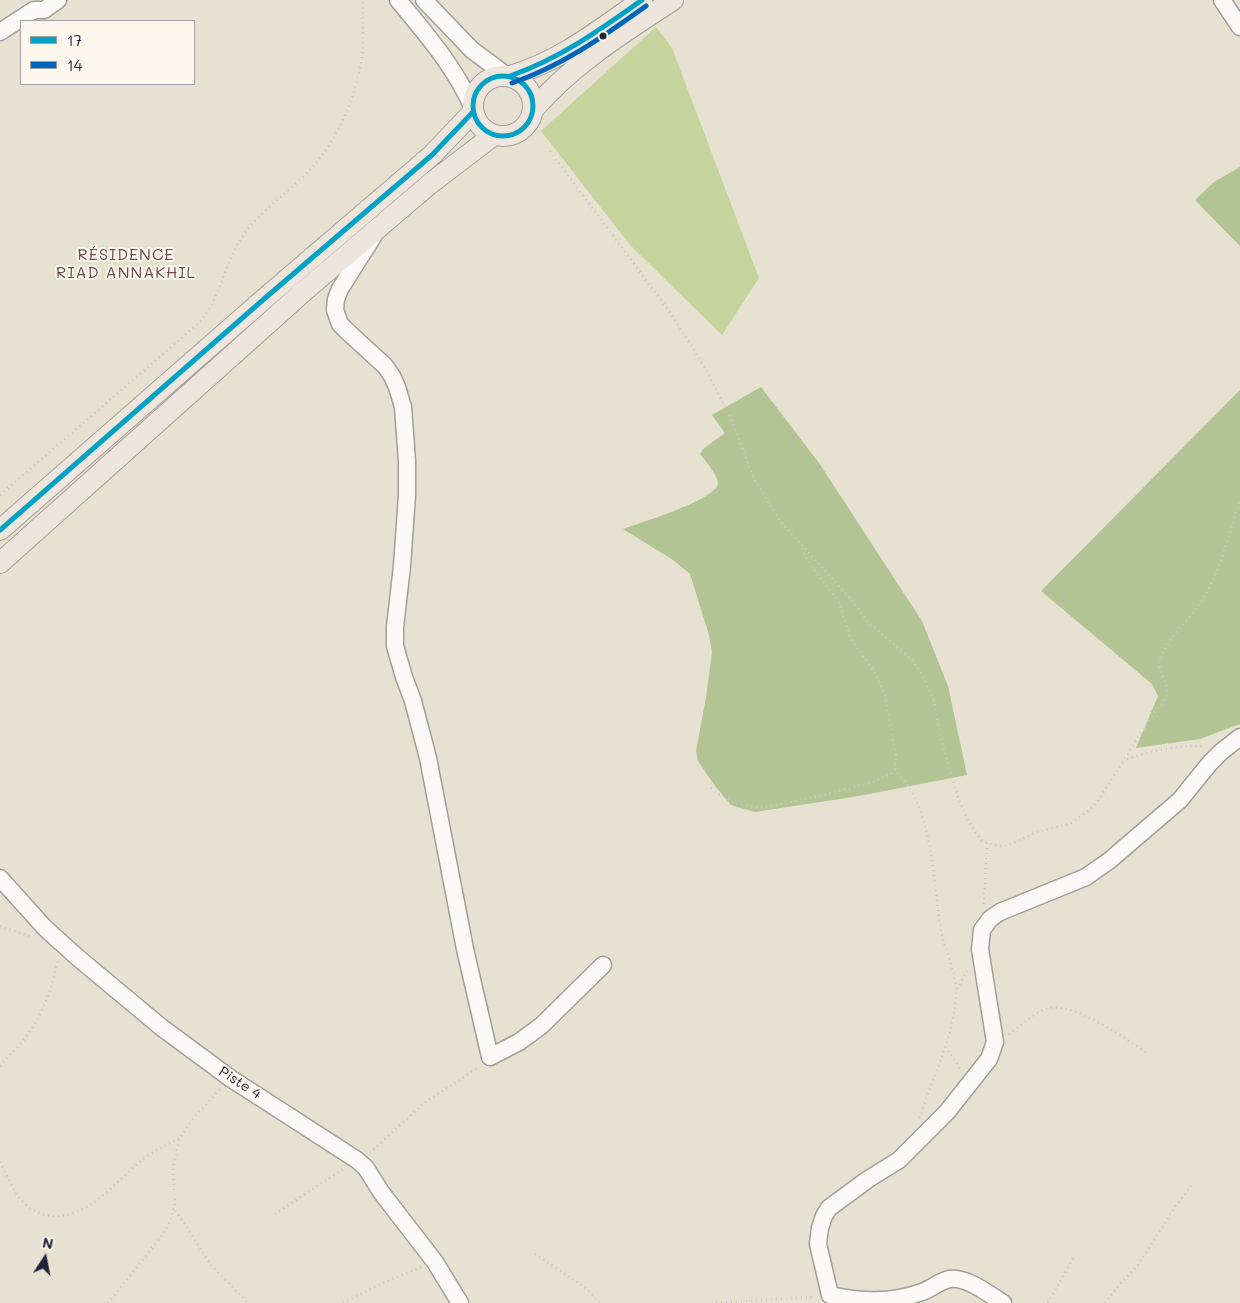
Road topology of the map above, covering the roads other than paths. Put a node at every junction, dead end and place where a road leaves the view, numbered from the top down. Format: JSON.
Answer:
{"nodes":[{"id":1,"x":58,"y":0,"type":"edge"},
{"id":2,"x":398,"y":0,"type":"edge"},
{"id":3,"x":424,"y":0,"type":"edge"},
{"id":4,"x":642,"y":0,"type":"edge"},
{"id":5,"x":673,"y":0,"type":"edge"},
{"id":6,"x":1222,"y":0,"type":"edge"},
{"id":7,"x":1240,"y":27,"type":"edge"},
{"id":8,"x":0,"y":32,"type":"edge"},
{"id":9,"x":508,"y":76,"type":"junction"},
{"id":10,"x":472,"y":109,"type":"junction"},
{"id":11,"x":533,"y":110,"type":"junction"},
{"id":12,"x":494,"y":135,"type":"junction"},
{"id":13,"x":379,"y":227,"type":"junction"},
{"id":14,"x":0,"y":530,"type":"edge"},
{"id":15,"x":0,"y":563,"type":"edge"},
{"id":16,"x":1240,"y":737,"type":"edge"},
{"id":17,"x":0,"y":878,"type":"edge"},
{"id":18,"x":603,"y":965,"type":"dead end"},
{"id":19,"x":460,"y":1303,"type":"edge"},
{"id":20,"x":1002,"y":1303,"type":"edge"}],
"edges":[{"from":1,"to":8,"type":"street"},
{"from":2,"to":10,"type":"street"},
{"from":3,"to":9,"type":"street"},
{"from":4,"to":9,"type":"main road"},
{"from":5,"to":11,"type":"main road"},
{"from":6,"to":7,"type":"street"},
{"from":9,"to":10,"type":"main road"},
{"from":9,"to":11,"type":"main road"},
{"from":10,"to":12,"type":"main road"},
{"from":10,"to":14,"type":"main road"},
{"from":11,"to":12,"type":"main road"},
{"from":12,"to":13,"type":"main road"},
{"from":13,"to":15,"type":"main road"},
{"from":13,"to":18,"type":"street"},
{"from":16,"to":20,"type":"street"},
{"from":17,"to":19,"type":"street","name":"Piste 4"}]}
